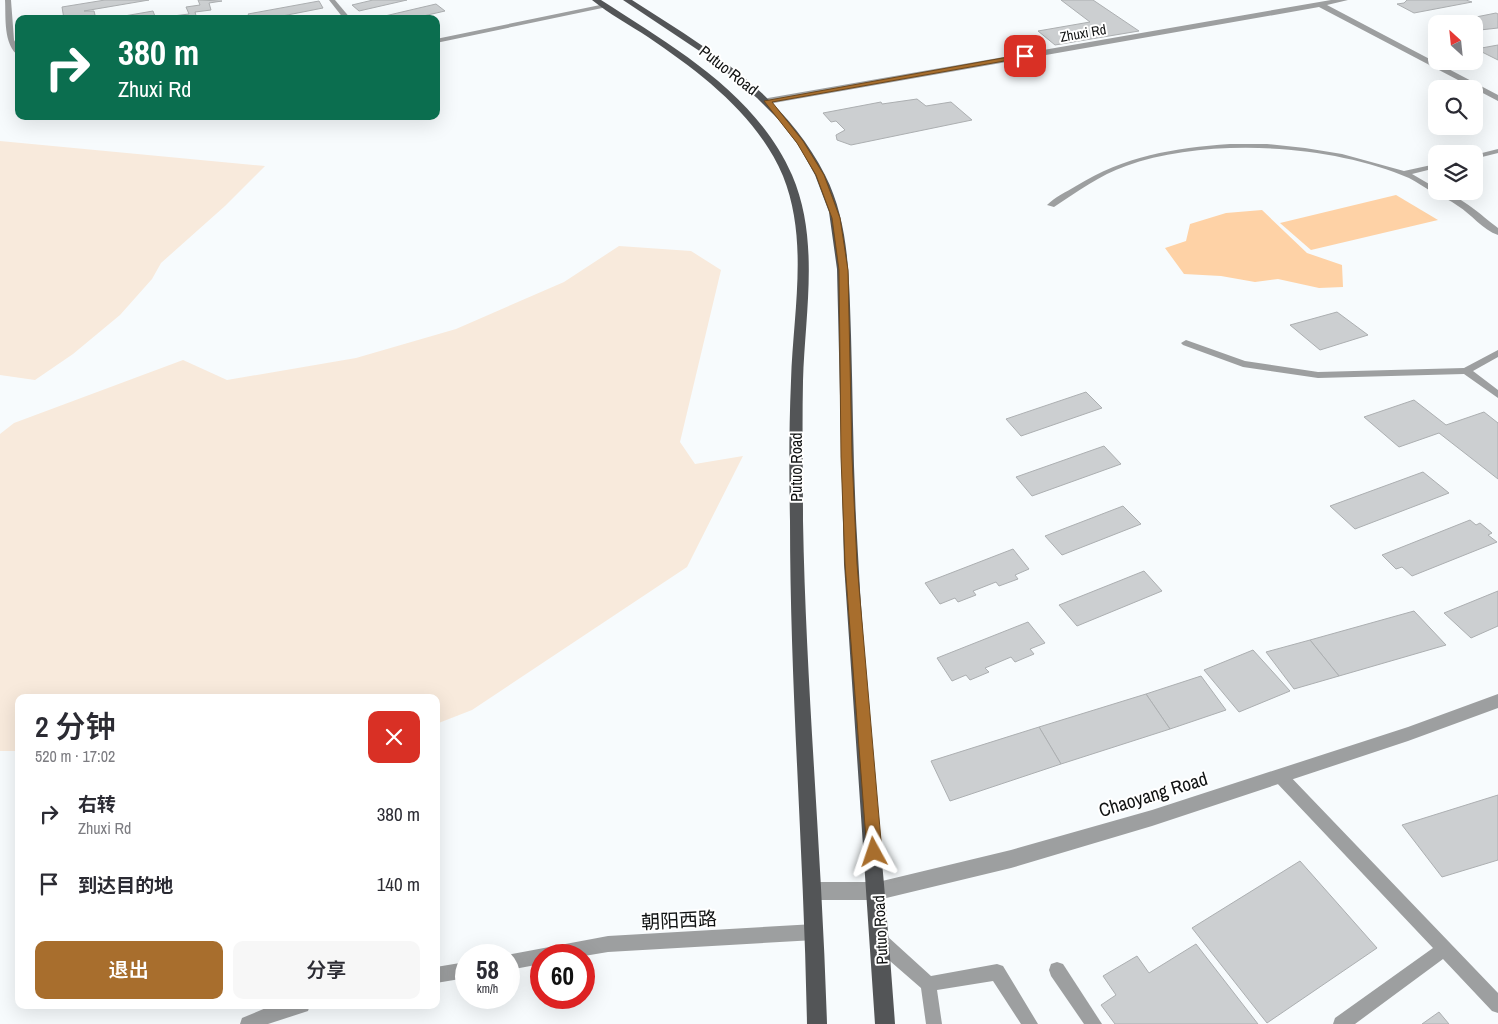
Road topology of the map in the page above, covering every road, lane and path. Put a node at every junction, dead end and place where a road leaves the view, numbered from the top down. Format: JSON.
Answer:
{"nodes":[{"id":1,"x":8,"y":0,"type":"edge"},
{"id":2,"x":332,"y":0,"type":"edge"},
{"id":3,"x":627,"y":0,"type":"edge"},
{"id":4,"x":1344,"y":0,"type":"edge"},
{"id":5,"x":601,"y":3,"type":"edge"},
{"id":6,"x":1319,"y":4,"type":"junction"},
{"id":7,"x":345,"y":15,"type":"edge"},
{"id":8,"x":440,"y":40,"type":"edge"},
{"id":9,"x":15,"y":47,"type":"edge"},
{"id":10,"x":1498,"y":98,"type":"edge"},
{"id":11,"x":768,"y":101,"type":"junction"},
{"id":12,"x":1498,"y":151,"type":"edge"},
{"id":13,"x":1483,"y":155,"type":"edge"},
{"id":14,"x":1428,"y":168,"type":"edge"},
{"id":15,"x":1403,"y":174,"type":"junction"},
{"id":16,"x":1428,"y":186,"type":"edge"},
{"id":17,"x":1454,"y":200,"type":"edge"},
{"id":18,"x":1051,"y":205,"type":"dead end"},
{"id":19,"x":1498,"y":232,"type":"edge"},
{"id":20,"x":1186,"y":343,"type":"dead end"},
{"id":21,"x":1498,"y":353,"type":"edge"},
{"id":22,"x":1466,"y":372,"type":"junction"},
{"id":23,"x":1498,"y":395,"type":"edge"},
{"id":24,"x":1498,"y":701,"type":"edge"},
{"id":25,"x":1280,"y":776,"type":"junction"},
{"id":26,"x":813,"y":891,"type":"junction"},
{"id":27,"x":878,"y":891,"type":"junction"},
{"id":28,"x":815,"y":932,"type":"junction"},
{"id":29,"x":880,"y":942,"type":"junction"},
{"id":30,"x":595,"y":946,"type":"edge"},
{"id":31,"x":1444,"y":949,"type":"junction"},
{"id":32,"x":1057,"y":970,"type":"dead end"},
{"id":33,"x":455,"y":972,"type":"edge"},
{"id":34,"x":440,"y":974,"type":"edge"},
{"id":35,"x":928,"y":984,"type":"junction"},
{"id":36,"x":1498,"y":1005,"type":"edge"},
{"id":37,"x":285,"y":1009,"type":"edge"},
{"id":38,"x":248,"y":1024,"type":"edge"},
{"id":39,"x":817,"y":1024,"type":"edge"},
{"id":40,"x":885,"y":1024,"type":"edge"},
{"id":41,"x":934,"y":1024,"type":"edge"},
{"id":42,"x":1030,"y":1024,"type":"edge"},
{"id":43,"x":1094,"y":1024,"type":"edge"},
{"id":44,"x":1341,"y":1024,"type":"edge"}],
"edges":[{"from":1,"to":9,"type":"lane"},
{"from":2,"to":7,"type":"lane"},
{"from":3,"to":11,"type":"main road","name":"Putuo Road"},
{"from":4,"to":6,"type":"street","name":"Zhuxi Rd"},
{"from":5,"to":8,"type":"lane"},
{"from":5,"to":26,"type":"main road","name":"Putuo Road"},
{"from":6,"to":10,"type":"street"},
{"from":6,"to":11,"type":"street","name":"Zhuxi Rd"},
{"from":11,"to":27,"type":"main road","name":"Putuo Road"},
{"from":12,"to":13,"type":"lane"},
{"from":14,"to":15,"type":"lane"},
{"from":15,"to":16,"type":"lane"},
{"from":15,"to":18,"type":"lane"},
{"from":17,"to":19,"type":"lane"},
{"from":20,"to":22,"type":"lane"},
{"from":21,"to":22,"type":"lane"},
{"from":22,"to":23,"type":"lane"},
{"from":24,"to":25,"type":"street","name":"Chaoyang Road"},
{"from":25,"to":27,"type":"street","name":"Chaoyang Road"},
{"from":25,"to":31,"type":"lane"},
{"from":26,"to":27,"type":"street","name":"Chaoyang Road"},
{"from":26,"to":28,"type":"main road","name":"Putuo Road"},
{"from":27,"to":29,"type":"main road","name":"Putuo Road"},
{"from":28,"to":30,"type":"lane","name":"朝阳西路"},
{"from":28,"to":39,"type":"main road","name":"Putuo Road"},
{"from":29,"to":35,"type":"lane"},
{"from":29,"to":40,"type":"main road","name":"Putuo Road"},
{"from":31,"to":36,"type":"lane"},
{"from":31,"to":44,"type":"lane"},
{"from":32,"to":43,"type":"lane"},
{"from":33,"to":34,"type":"lane"},
{"from":35,"to":41,"type":"lane"},
{"from":35,"to":42,"type":"lane"},
{"from":37,"to":38,"type":"lane"}]}
